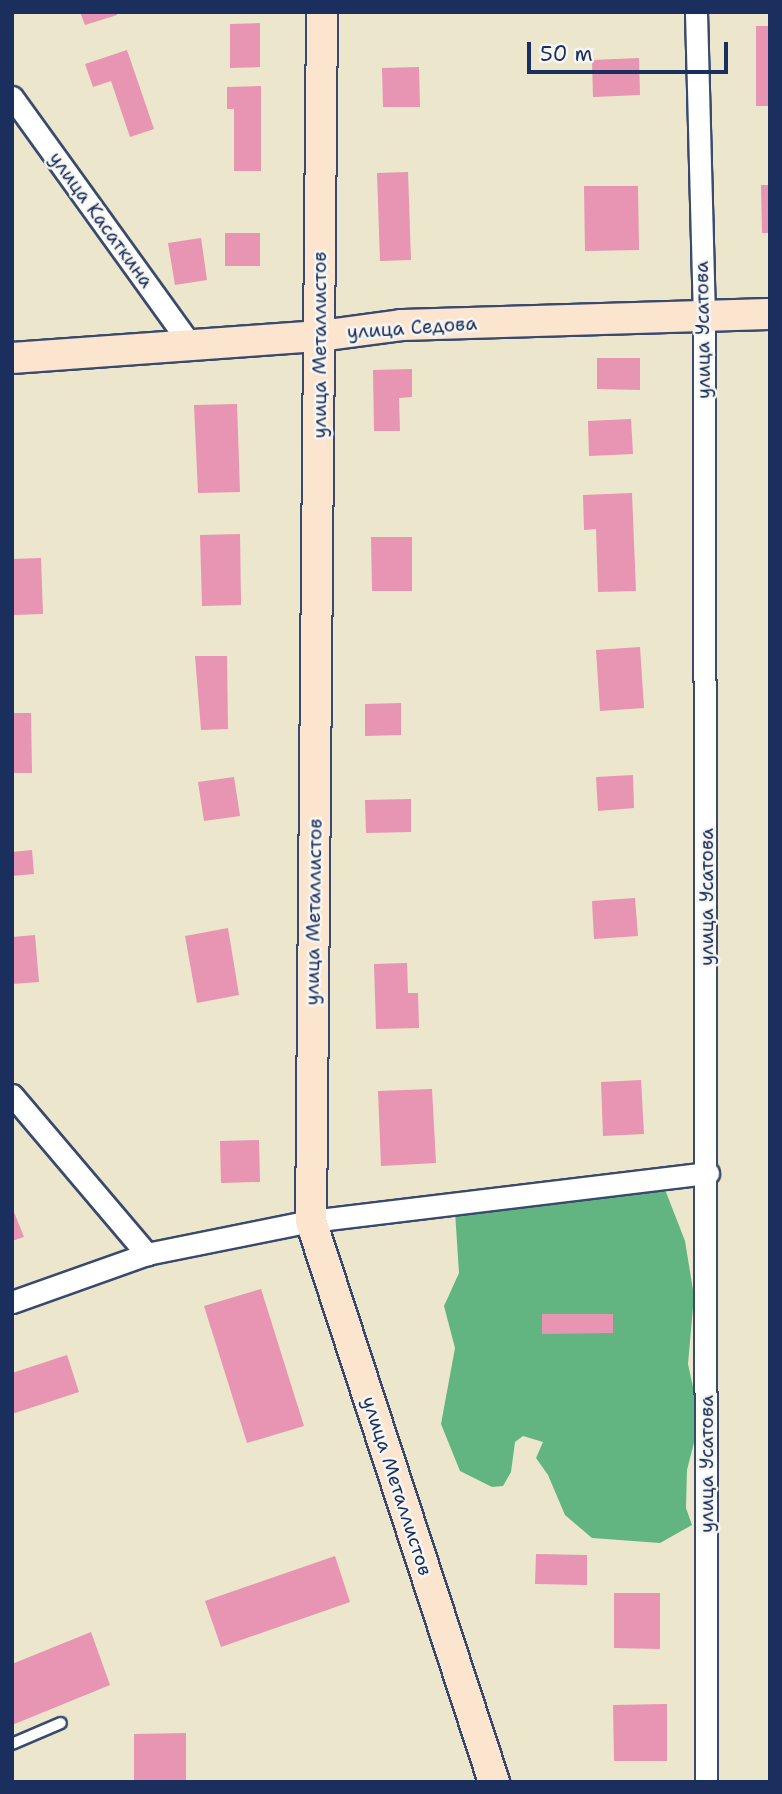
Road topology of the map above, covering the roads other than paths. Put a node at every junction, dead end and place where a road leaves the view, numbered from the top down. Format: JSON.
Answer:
{"nodes":[{"id":1,"x":322,"y":12,"type":"edge"},
{"id":2,"x":696,"y":12,"type":"edge"},
{"id":3,"x":12,"y":97,"type":"edge"},
{"id":4,"x":770,"y":314,"type":"edge"},
{"id":5,"x":704,"y":315,"type":"junction"},
{"id":6,"x":320,"y":336,"type":"junction"},
{"id":7,"x":190,"y":344,"type":"junction"},
{"id":8,"x":12,"y":358,"type":"edge"},
{"id":9,"x":12,"y":1095,"type":"edge"},
{"id":10,"x":708,"y":1172,"type":"junction"},
{"id":11,"x":311,"y":1220,"type":"junction"},
{"id":12,"x":147,"y":1254,"type":"junction"},
{"id":13,"x":12,"y":1303,"type":"edge"},
{"id":14,"x":61,"y":1723,"type":"dead end"},
{"id":15,"x":12,"y":1744,"type":"edge"},
{"id":16,"x":494,"y":1782,"type":"edge"},
{"id":17,"x":706,"y":1782,"type":"edge"}],
"edges":[{"from":1,"to":6,"type":"street","name":"улица Металлистов"},
{"from":2,"to":5,"type":"street","name":"улица Усатова"},
{"from":3,"to":7,"type":"street","name":"улица Касаткина"},
{"from":4,"to":5,"type":"street","name":"улица Седова"},
{"from":5,"to":6,"type":"street","name":"улица Седова"},
{"from":5,"to":10,"type":"street","name":"улица Усатова"},
{"from":6,"to":7,"type":"street","name":"улица Седова"},
{"from":6,"to":11,"type":"street","name":"улица Металлистов"},
{"from":7,"to":8,"type":"street","name":"улица Седова"},
{"from":9,"to":12,"type":"street"},
{"from":10,"to":11,"type":"street"},
{"from":10,"to":17,"type":"street","name":"улица Усатова"},
{"from":11,"to":12,"type":"street"},
{"from":11,"to":16,"type":"street","name":"улица Металлистов"},
{"from":12,"to":13,"type":"street"},
{"from":14,"to":15,"type":"lane"}]}
